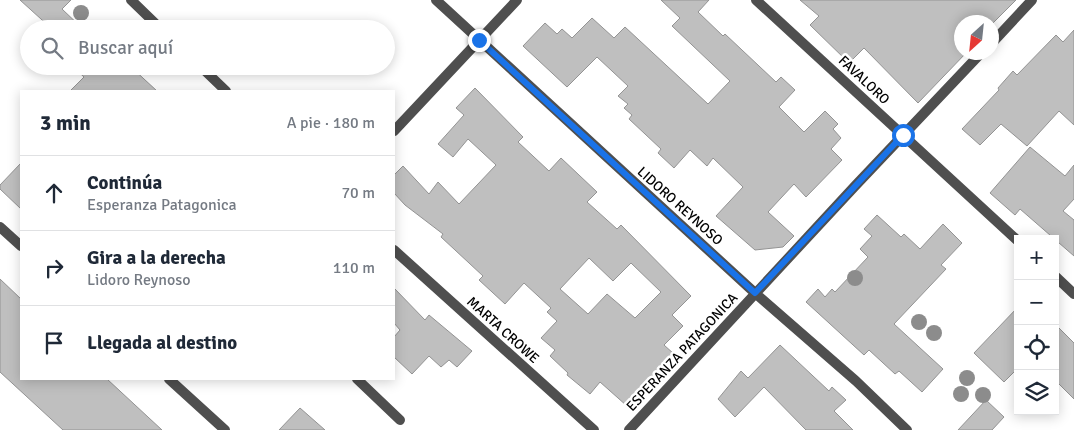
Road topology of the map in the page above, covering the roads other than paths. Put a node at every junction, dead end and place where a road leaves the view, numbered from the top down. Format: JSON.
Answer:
{"nodes":[{"id":1,"x":131,"y":0,"type":"edge"},
{"id":2,"x":436,"y":0,"type":"edge"},
{"id":3,"x":517,"y":0,"type":"edge"},
{"id":4,"x":756,"y":0,"type":"edge"},
{"id":5,"x":1032,"y":0,"type":"edge"},
{"id":6,"x":152,"y":20,"type":"edge"},
{"id":7,"x":999,"y":35,"type":"edge"},
{"id":8,"x":479,"y":40,"type":"junction"},
{"id":9,"x":974,"y":60,"type":"edge"},
{"id":10,"x":209,"y":75,"type":"edge"},
{"id":11,"x":225,"y":90,"type":"edge"},
{"id":12,"x":395,"y":130,"type":"edge"},
{"id":13,"x":903,"y":135,"type":"junction"},
{"id":14,"x":0,"y":227,"type":"edge"},
{"id":15,"x":1014,"y":238,"type":"edge"},
{"id":16,"x":20,"y":245,"type":"edge"},
{"id":17,"x":395,"y":251,"type":"edge"},
{"id":18,"x":1059,"y":280,"type":"edge"},
{"id":19,"x":755,"y":293,"type":"junction"},
{"id":20,"x":1074,"y":294,"type":"edge"},
{"id":21,"x":170,"y":380,"type":"edge"},
{"id":22,"x":358,"y":380,"type":"edge"},
{"id":23,"x":400,"y":420,"type":"dead end"},
{"id":24,"x":226,"y":430,"type":"edge"},
{"id":25,"x":594,"y":430,"type":"edge"},
{"id":26,"x":629,"y":430,"type":"edge"},
{"id":27,"x":907,"y":430,"type":"edge"}],
"edges":[{"from":1,"to":6,"type":"street"},
{"from":2,"to":8,"type":"street","name":"LIDORO REYNOSO"},
{"from":3,"to":8,"type":"street"},
{"from":4,"to":13,"type":"street","name":"FAVALORO"},
{"from":5,"to":7,"type":"street"},
{"from":8,"to":12,"type":"street"},
{"from":8,"to":19,"type":"street","name":"LIDORO REYNOSO"},
{"from":9,"to":13,"type":"street","name":"ESPERANZA PATAGONICA"},
{"from":10,"to":11,"type":"street"},
{"from":13,"to":15,"type":"street","name":"FAVALORO"},
{"from":13,"to":19,"type":"street","name":"ESPERANZA PATAGONICA"},
{"from":14,"to":16,"type":"street"},
{"from":17,"to":25,"type":"street","name":"MARTA CROWE"},
{"from":18,"to":20,"type":"street"},
{"from":19,"to":26,"type":"street","name":"ESPERANZA PATAGONICA"},
{"from":19,"to":27,"type":"street","name":"LIDORO REYNOSO"},
{"from":21,"to":24,"type":"street"},
{"from":22,"to":23,"type":"street"}]}
